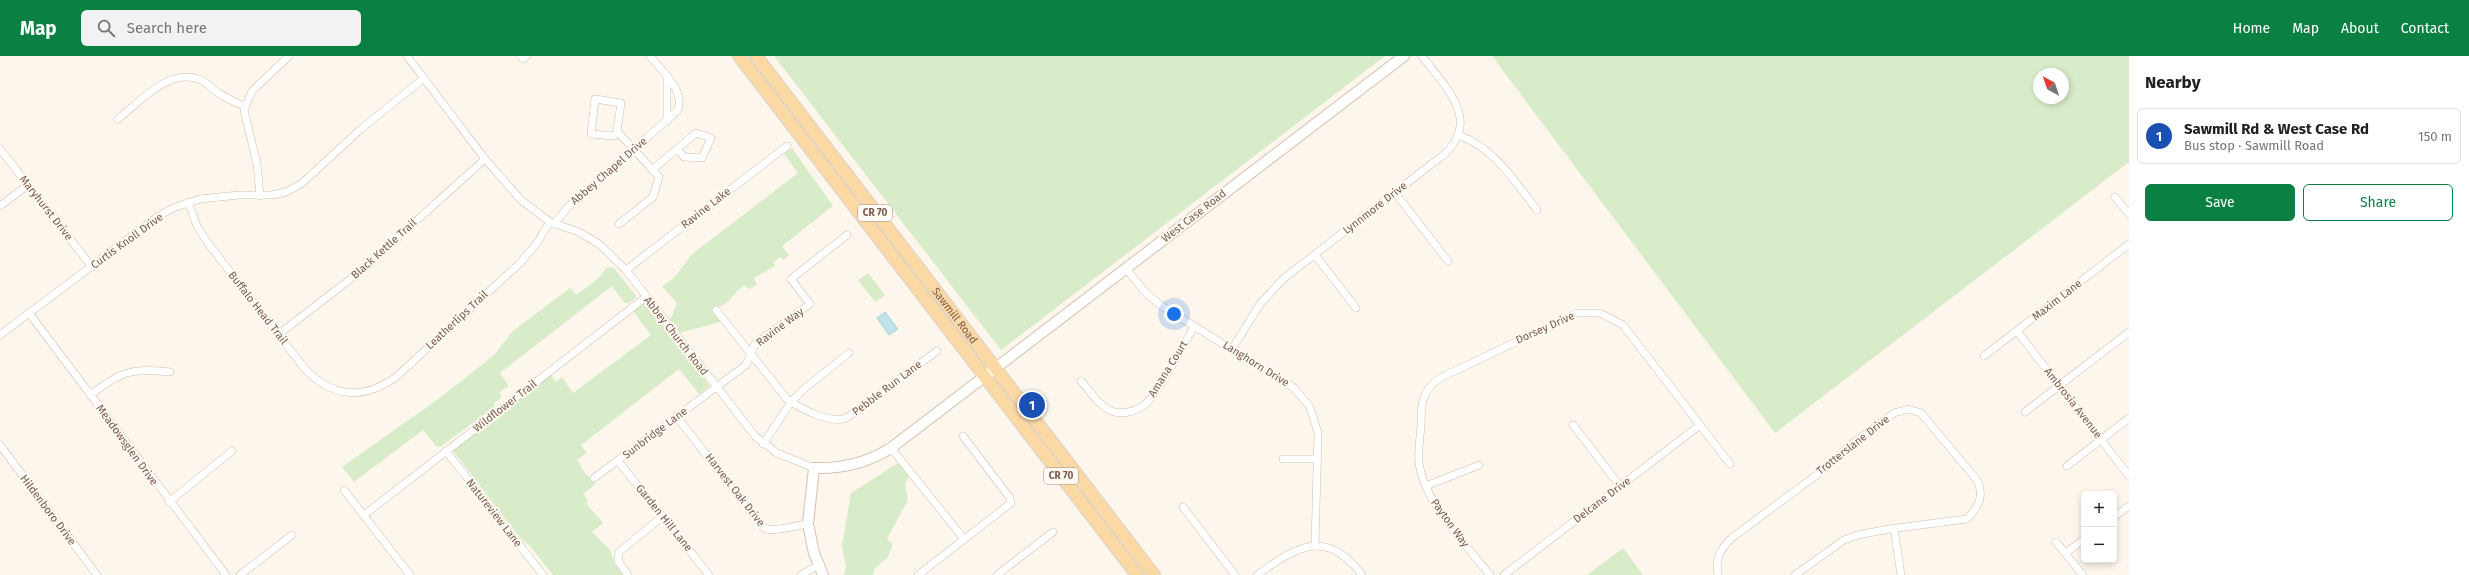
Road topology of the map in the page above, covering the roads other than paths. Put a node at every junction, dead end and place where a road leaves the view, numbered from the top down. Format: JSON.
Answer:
{"nodes":[{"id":1,"x":289,"y":56,"type":"edge"},
{"id":2,"x":406,"y":56,"type":"edge"},
{"id":3,"x":520,"y":56,"type":"edge"},
{"id":4,"x":527,"y":56,"type":"edge"},
{"id":5,"x":650,"y":56,"type":"edge"},
{"id":6,"x":738,"y":56,"type":"edge"},
{"id":7,"x":756,"y":56,"type":"edge"},
{"id":8,"x":1404,"y":56,"type":"edge"},
{"id":9,"x":1422,"y":56,"type":"edge"},
{"id":10,"x":667,"y":77,"type":"junction"},
{"id":11,"x":424,"y":78,"type":"junction"},
{"id":12,"x":245,"y":106,"type":"junction"},
{"id":13,"x":118,"y":119,"type":"dead end"},
{"id":14,"x":667,"y":121,"type":"junction"},
{"id":15,"x":617,"y":131,"type":"junction"},
{"id":16,"x":1459,"y":135,"type":"junction"},
{"id":17,"x":787,"y":146,"type":"dead end"},
{"id":18,"x":0,"y":149,"type":"edge"},
{"id":19,"x":635,"y":149,"type":"junction"},
{"id":20,"x":676,"y":149,"type":"junction"},
{"id":21,"x":485,"y":159,"type":"junction"},
{"id":22,"x":652,"y":170,"type":"junction"},
{"id":23,"x":28,"y":185,"type":"junction"},
{"id":24,"x":1395,"y":193,"type":"junction"},
{"id":25,"x":260,"y":196,"type":"junction"},
{"id":26,"x":2115,"y":197,"type":"dead end"},
{"id":27,"x":188,"y":202,"type":"junction"},
{"id":28,"x":0,"y":206,"type":"edge"},
{"id":29,"x":1537,"y":210,"type":"dead end"},
{"id":30,"x":2129,"y":214,"type":"edge"},
{"id":31,"x":552,"y":223,"type":"junction"},
{"id":32,"x":619,"y":224,"type":"dead end"},
{"id":33,"x":847,"y":235,"type":"dead end"},
{"id":34,"x":2129,"y":244,"type":"edge"},
{"id":35,"x":1315,"y":255,"type":"junction"},
{"id":36,"x":1448,"y":261,"type":"dead end"},
{"id":37,"x":92,"y":267,"type":"junction"},
{"id":38,"x":1126,"y":269,"type":"junction"},
{"id":39,"x":626,"y":270,"type":"junction"},
{"id":40,"x":646,"y":297,"type":"junction"},
{"id":41,"x":1356,"y":308,"type":"dead end"},
{"id":42,"x":716,"y":310,"type":"dead end"},
{"id":43,"x":29,"y":313,"type":"junction"},
{"id":44,"x":1194,"y":326,"type":"junction"},
{"id":45,"x":2017,"y":331,"type":"junction"},
{"id":46,"x":2129,"y":332,"type":"edge"},
{"id":47,"x":279,"y":334,"type":"junction"},
{"id":48,"x":0,"y":335,"type":"edge"},
{"id":49,"x":1232,"y":349,"type":"junction"},
{"id":50,"x":937,"y":351,"type":"dead end"},
{"id":51,"x":750,"y":353,"type":"junction"},
{"id":52,"x":849,"y":353,"type":"dead end"},
{"id":53,"x":1984,"y":356,"type":"dead end"},
{"id":54,"x":996,"y":369,"type":"junction"},
{"id":55,"x":170,"y":372,"type":"dead end"},
{"id":56,"x":985,"y":377,"type":"junction"},
{"id":57,"x":1081,"y":381,"type":"dead end"},
{"id":58,"x":2059,"y":385,"type":"junction"},
{"id":59,"x":716,"y":388,"type":"junction"},
{"id":60,"x":348,"y":393,"type":"joint"},
{"id":61,"x":90,"y":395,"type":"junction"},
{"id":62,"x":791,"y":402,"type":"junction"},
{"id":63,"x":2026,"y":412,"type":"dead end"},
{"id":64,"x":676,"y":416,"type":"junction"},
{"id":65,"x":1421,"y":418,"type":"joint"},
{"id":66,"x":2129,"y":418,"type":"edge"},
{"id":67,"x":1573,"y":425,"type":"dead end"},
{"id":68,"x":1700,"y":426,"type":"junction"},
{"id":69,"x":963,"y":436,"type":"dead end"},
{"id":70,"x":2101,"y":439,"type":"junction"},
{"id":71,"x":763,"y":444,"type":"junction"},
{"id":72,"x":0,"y":445,"type":"edge"},
{"id":73,"x":891,"y":448,"type":"junction"},
{"id":74,"x":232,"y":451,"type":"dead end"},
{"id":75,"x":446,"y":451,"type":"junction"},
{"id":76,"x":1283,"y":459,"type":"dead end"},
{"id":77,"x":1318,"y":459,"type":"junction"},
{"id":78,"x":618,"y":461,"type":"junction"},
{"id":79,"x":1730,"y":464,"type":"dead end"},
{"id":80,"x":1479,"y":465,"type":"dead end"},
{"id":81,"x":2067,"y":466,"type":"dead end"},
{"id":82,"x":814,"y":468,"type":"junction"},
{"id":83,"x":2129,"y":476,"type":"edge"},
{"id":84,"x":594,"y":478,"type":"dead end"},
{"id":85,"x":1426,"y":486,"type":"junction"},
{"id":86,"x":1620,"y":486,"type":"junction"},
{"id":87,"x":344,"y":490,"type":"dead end"},
{"id":88,"x":169,"y":502,"type":"junction"},
{"id":89,"x":2129,"y":506,"type":"edge"},
{"id":90,"x":1183,"y":507,"type":"dead end"},
{"id":91,"x":364,"y":515,"type":"junction"},
{"id":92,"x":2117,"y":515,"type":"edge"},
{"id":93,"x":663,"y":516,"type":"junction"},
{"id":94,"x":808,"y":524,"type":"junction"},
{"id":95,"x":1894,"y":528,"type":"junction"},
{"id":96,"x":1053,"y":532,"type":"dead end"},
{"id":97,"x":292,"y":535,"type":"dead end"},
{"id":98,"x":964,"y":539,"type":"junction"},
{"id":99,"x":2081,"y":541,"type":"edge"},
{"id":100,"x":2056,"y":542,"type":"dead end"},
{"id":101,"x":1315,"y":546,"type":"junction"},
{"id":102,"x":2066,"y":553,"type":"junction"},
{"id":103,"x":819,"y":565,"type":"junction"},
{"id":104,"x":96,"y":575,"type":"edge"},
{"id":105,"x":226,"y":575,"type":"edge"},
{"id":106,"x":240,"y":575,"type":"edge"},
{"id":107,"x":410,"y":575,"type":"edge"},
{"id":108,"x":543,"y":575,"type":"edge"},
{"id":109,"x":628,"y":575,"type":"edge"},
{"id":110,"x":709,"y":575,"type":"edge"},
{"id":111,"x":801,"y":575,"type":"edge"},
{"id":112,"x":823,"y":575,"type":"edge"},
{"id":113,"x":918,"y":575,"type":"edge"},
{"id":114,"x":998,"y":575,"type":"edge"},
{"id":115,"x":1136,"y":575,"type":"edge"},
{"id":116,"x":1154,"y":575,"type":"edge"},
{"id":117,"x":1235,"y":575,"type":"edge"},
{"id":118,"x":1257,"y":575,"type":"edge"},
{"id":119,"x":1362,"y":575,"type":"edge"},
{"id":120,"x":1490,"y":575,"type":"edge"},
{"id":121,"x":1504,"y":575,"type":"edge"},
{"id":122,"x":1718,"y":575,"type":"edge"},
{"id":123,"x":1795,"y":575,"type":"edge"},
{"id":124,"x":1901,"y":575,"type":"edge"},
{"id":125,"x":2082,"y":575,"type":"edge"}],
"edges":[{"from":1,"to":12,"type":"street"},
{"from":2,"to":11,"type":"street","name":"Abbey Church Road"},
{"from":3,"to":4,"type":"street"},
{"from":5,"to":10,"type":"street","name":"Abbey Chapel Drive"},
{"from":6,"to":56,"type":"main road","name":"Sawmill Road","number":"CR 70"},
{"from":7,"to":54,"type":"main road","name":"Sawmill Road","number":"CR 70"},
{"from":8,"to":38,"type":"main road","name":"West Case Road"},
{"from":9,"to":16,"type":"street"},
{"from":10,"to":14,"type":"street"},
{"from":10,"to":14,"type":"street","name":"Abbey Chapel Drive"},
{"from":11,"to":21,"type":"street","name":"Abbey Church Road"},
{"from":11,"to":25,"type":"street","name":"Curtis Knoll Drive"},
{"from":12,"to":13,"type":"street"},
{"from":12,"to":25,"type":"street"},
{"from":14,"to":19,"type":"street","name":"Abbey Chapel Drive"},
{"from":15,"to":15,"type":"street"},
{"from":15,"to":19,"type":"street"},
{"from":16,"to":24,"type":"street","name":"Lynnmore Drive"},
{"from":16,"to":29,"type":"street"},
{"from":17,"to":39,"type":"street","name":"Ravine Lake"},
{"from":18,"to":23,"type":"street","name":"Maryhurst Drive"},
{"from":19,"to":22,"type":"street"},
{"from":19,"to":31,"type":"street","name":"Abbey Chapel Drive"},
{"from":20,"to":20,"type":"street"},
{"from":20,"to":22,"type":"street"},
{"from":21,"to":31,"type":"street","name":"Abbey Church Road"},
{"from":21,"to":47,"type":"street","name":"Black Kettle Trail"},
{"from":22,"to":32,"type":"street"},
{"from":23,"to":28,"type":"street"},
{"from":23,"to":37,"type":"street","name":"Maryhurst Drive"},
{"from":24,"to":35,"type":"street","name":"Lynnmore Drive"},
{"from":24,"to":36,"type":"street"},
{"from":25,"to":27,"type":"street","name":"Curtis Knoll Drive"},
{"from":26,"to":30,"type":"street"},
{"from":27,"to":37,"type":"street","name":"Curtis Knoll Drive"},
{"from":27,"to":47,"type":"street","name":"Buffalo Head Trail"},
{"from":31,"to":39,"type":"street","name":"Abbey Church Road"},
{"from":31,"to":60,"type":"street","name":"Leatherlips Trail"},
{"from":33,"to":51,"type":"street","name":"Ravine Way"},
{"from":34,"to":45,"type":"street","name":"Maxim Lane"},
{"from":35,"to":41,"type":"street"},
{"from":35,"to":49,"type":"street","name":"Lynnmore Drive"},
{"from":37,"to":43,"type":"street","name":"Curtis Knoll Drive"},
{"from":38,"to":44,"type":"street","name":"Langhorn Drive"},
{"from":38,"to":54,"type":"main road","name":"West Case Road"},
{"from":39,"to":40,"type":"street","name":"Abbey Church Road"},
{"from":40,"to":59,"type":"street","name":"Abbey Church Road"},
{"from":40,"to":75,"type":"street","name":"Wildflower Trail"},
{"from":42,"to":51,"type":"street","name":"Pebble Run Lane"},
{"from":43,"to":48,"type":"street","name":"Curtis Knoll Drive"},
{"from":43,"to":61,"type":"street","name":"Meadowsglen Drive"},
{"from":44,"to":49,"type":"street","name":"Langhorn Drive"},
{"from":44,"to":57,"type":"street","name":"Amana Court"},
{"from":45,"to":53,"type":"street","name":"Maxim Lane"},
{"from":45,"to":58,"type":"street","name":"Ambrosia Avenue"},
{"from":46,"to":58,"type":"street"},
{"from":47,"to":60,"type":"street","name":"Buffalo Head Trail"},
{"from":49,"to":77,"type":"street","name":"Langhorn Drive"},
{"from":50,"to":62,"type":"street","name":"Pebble Run Lane"},
{"from":51,"to":59,"type":"street","name":"Ravine Way"},
{"from":51,"to":62,"type":"street","name":"Pebble Run Lane"},
{"from":52,"to":62,"type":"street"},
{"from":54,"to":56,"type":"main road","name":"West Case Road"},
{"from":54,"to":116,"type":"main road","name":"Sawmill Road","number":"CR 70"},
{"from":55,"to":61,"type":"street"},
{"from":56,"to":73,"type":"main road","name":"Abbey Church Road"},
{"from":56,"to":115,"type":"main road","name":"Sawmill Road","number":"CR 70"},
{"from":58,"to":63,"type":"street"},
{"from":58,"to":70,"type":"street","name":"Ambrosia Avenue"},
{"from":59,"to":64,"type":"street","name":"Sunbridge Lane"},
{"from":59,"to":71,"type":"street","name":"Abbey Church Road"},
{"from":61,"to":88,"type":"street","name":"Meadowsglen Drive"},
{"from":62,"to":71,"type":"street"},
{"from":64,"to":78,"type":"street","name":"Sunbridge Lane"},
{"from":64,"to":94,"type":"street","name":"Harvest Oak Drive"},
{"from":65,"to":68,"type":"street","name":"Dorsey Drive"},
{"from":65,"to":85,"type":"street","name":"Payton Way"},
{"from":66,"to":70,"type":"street"},
{"from":67,"to":86,"type":"street"},
{"from":68,"to":79,"type":"street","name":"Dorsey Drive"},
{"from":68,"to":86,"type":"street","name":"Delcane Drive"},
{"from":69,"to":98,"type":"street"},
{"from":70,"to":81,"type":"street"},
{"from":70,"to":83,"type":"street","name":"Ambrosia Avenue"},
{"from":71,"to":82,"type":"street","name":"Abbey Church Road"},
{"from":72,"to":104,"type":"street","name":"Hildenboro Drive"},
{"from":73,"to":82,"type":"main road","name":"Abbey Church Road"},
{"from":73,"to":98,"type":"street"},
{"from":74,"to":88,"type":"street"},
{"from":75,"to":91,"type":"street","name":"Wildflower Trail"},
{"from":75,"to":108,"type":"street","name":"Natureview Lane"},
{"from":76,"to":77,"type":"street"},
{"from":77,"to":101,"type":"street","name":"Langhorn Drive"},
{"from":78,"to":84,"type":"street","name":"Sunbridge Lane"},
{"from":78,"to":93,"type":"street","name":"Garden Hill Lane"},
{"from":80,"to":85,"type":"street"},
{"from":82,"to":94,"type":"main road"},
{"from":85,"to":120,"type":"street","name":"Payton Way"},
{"from":86,"to":121,"type":"street","name":"Delcane Drive"},
{"from":87,"to":91,"type":"street"},
{"from":88,"to":105,"type":"street","name":"Meadowsglen Drive"},
{"from":89,"to":92,"type":"street"},
{"from":90,"to":117,"type":"street"},
{"from":91,"to":107,"type":"street"},
{"from":93,"to":109,"type":"street"},
{"from":93,"to":110,"type":"street","name":"Garden Hill Lane"},
{"from":94,"to":103,"type":"main road"},
{"from":95,"to":122,"type":"street","name":"Trotterslane Drive"},
{"from":95,"to":123,"type":"street"},
{"from":95,"to":124,"type":"street"},
{"from":96,"to":114,"type":"street"},
{"from":97,"to":106,"type":"street"},
{"from":98,"to":113,"type":"street"},
{"from":99,"to":102,"type":"street"},
{"from":100,"to":102,"type":"street"},
{"from":101,"to":118,"type":"street"},
{"from":101,"to":119,"type":"street"},
{"from":102,"to":125,"type":"street"},
{"from":103,"to":111,"type":"street"},
{"from":103,"to":112,"type":"main road"}]}
